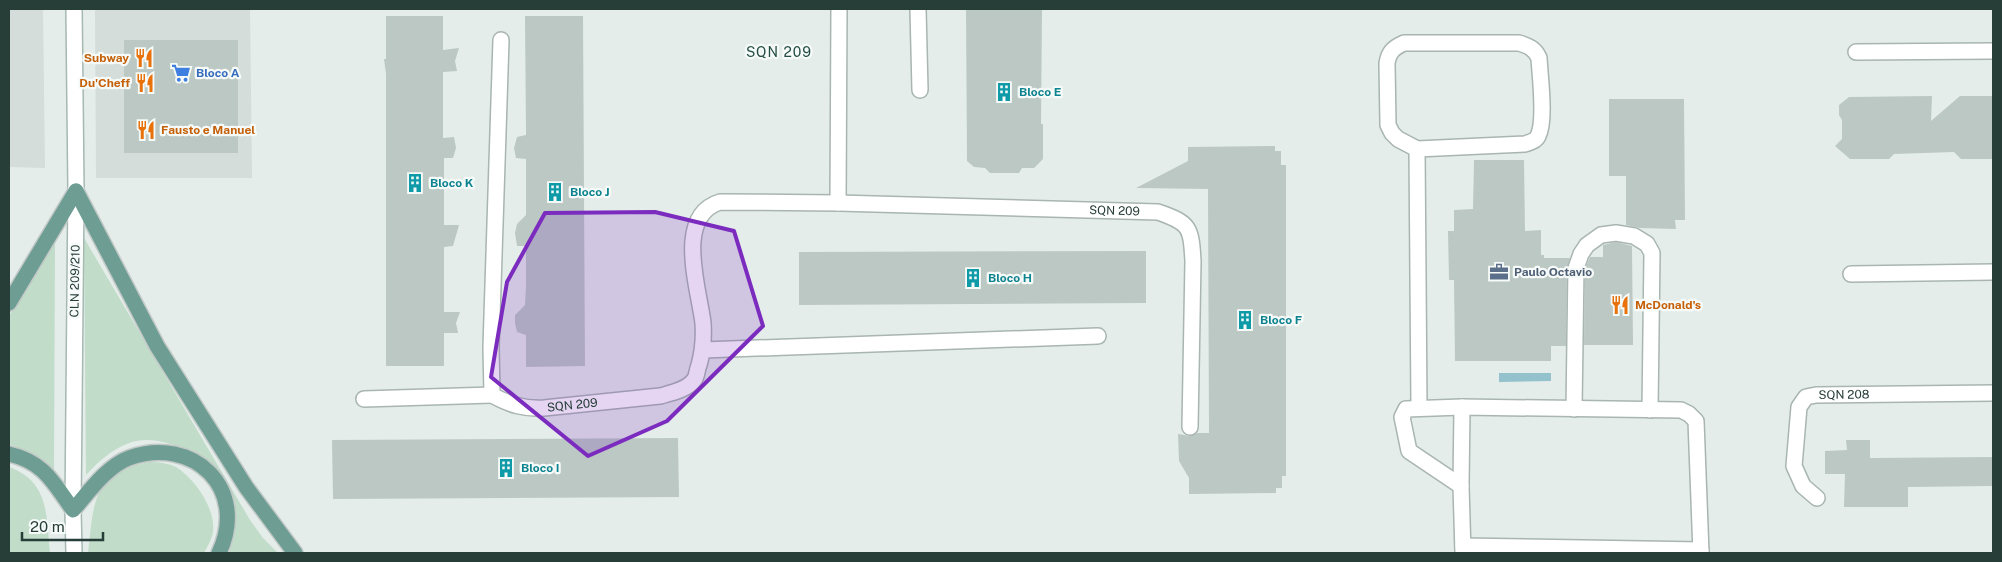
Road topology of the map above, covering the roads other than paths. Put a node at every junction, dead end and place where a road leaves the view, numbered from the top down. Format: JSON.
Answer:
{"nodes":[{"id":1,"x":74,"y":9,"type":"edge"},
{"id":2,"x":839,"y":9,"type":"edge"},
{"id":3,"x":918,"y":9,"type":"edge"},
{"id":4,"x":500,"y":40,"type":"dead end"},
{"id":5,"x":1993,"y":51,"type":"edge"},
{"id":6,"x":1856,"y":52,"type":"dead end"},
{"id":7,"x":920,"y":90,"type":"dead end"},
{"id":8,"x":1418,"y":149,"type":"junction"},
{"id":9,"x":76,"y":191,"type":"junction"},
{"id":10,"x":838,"y":203,"type":"junction"},
{"id":11,"x":1993,"y":272,"type":"edge"},
{"id":12,"x":1851,"y":274,"type":"dead end"},
{"id":13,"x":9,"y":303,"type":"edge"},
{"id":14,"x":1098,"y":336,"type":"dead end"},
{"id":15,"x":703,"y":350,"type":"junction"},
{"id":16,"x":1993,"y":393,"type":"edge"},
{"id":17,"x":492,"y":395,"type":"junction"},
{"id":18,"x":364,"y":399,"type":"dead end"},
{"id":19,"x":1419,"y":407,"type":"junction"},
{"id":20,"x":1462,"y":407,"type":"junction"},
{"id":21,"x":1574,"y":409,"type":"junction"},
{"id":22,"x":1650,"y":410,"type":"junction"},
{"id":23,"x":1190,"y":428,"type":"dead end"},
{"id":24,"x":9,"y":454,"type":"edge"},
{"id":25,"x":1460,"y":486,"type":"junction"},
{"id":26,"x":1816,"y":498,"type":"dead end"},
{"id":27,"x":72,"y":510,"type":"junction"},
{"id":28,"x":1463,"y":549,"type":"edge"},
{"id":29,"x":1701,"y":552,"type":"edge"},
{"id":30,"x":74,"y":553,"type":"edge"},
{"id":31,"x":219,"y":553,"type":"edge"},
{"id":32,"x":295,"y":553,"type":"edge"}],
"edges":[{"from":1,"to":9,"type":"street","name":"CLN 209/210"},
{"from":2,"to":10,"type":"street"},
{"from":3,"to":7,"type":"street"},
{"from":4,"to":17,"type":"street"},
{"from":5,"to":6,"type":"street"},
{"from":8,"to":8,"type":"street"},
{"from":8,"to":19,"type":"street"},
{"from":9,"to":13,"type":"main road"},
{"from":9,"to":27,"type":"street","name":"CLN 209/210"},
{"from":9,"to":32,"type":"main road"},
{"from":10,"to":15,"type":"street","name":"SQN 209"},
{"from":10,"to":23,"type":"street","name":"SQN 209"},
{"from":11,"to":12,"type":"street"},
{"from":14,"to":15,"type":"street"},
{"from":15,"to":17,"type":"street","name":"SQN 209"},
{"from":16,"to":26,"type":"street","name":"SQN 208"},
{"from":17,"to":18,"type":"street"},
{"from":19,"to":20,"type":"street"},
{"from":19,"to":25,"type":"street"},
{"from":20,"to":21,"type":"street"},
{"from":20,"to":25,"type":"street"},
{"from":21,"to":22,"type":"street"},
{"from":21,"to":22,"type":"street"},
{"from":22,"to":29,"type":"street"},
{"from":24,"to":27,"type":"main road"},
{"from":25,"to":28,"type":"street"},
{"from":27,"to":30,"type":"street","name":"CLN 209/210"},
{"from":27,"to":31,"type":"main road"},
{"from":28,"to":29,"type":"street"}]}
